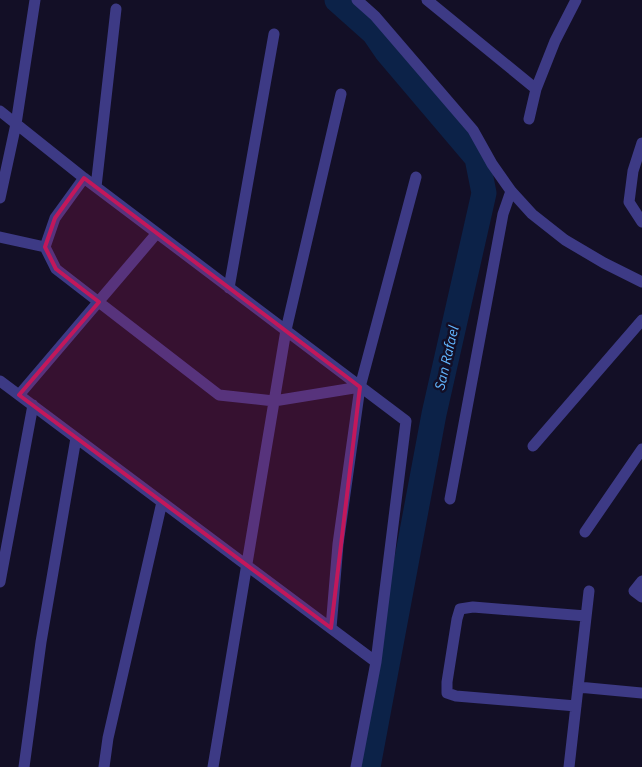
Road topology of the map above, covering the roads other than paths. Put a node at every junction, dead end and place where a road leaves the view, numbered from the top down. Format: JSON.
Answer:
{"nodes":[{"id":1,"x":35,"y":0,"type":"edge"},
{"id":2,"x":357,"y":0,"type":"edge"},
{"id":3,"x":427,"y":0,"type":"edge"},
{"id":4,"x":576,"y":0,"type":"edge"},
{"id":5,"x":116,"y":9,"type":"dead end"},
{"id":6,"x":274,"y":34,"type":"dead end"},
{"id":7,"x":536,"y":89,"type":"junction"},
{"id":8,"x":341,"y":94,"type":"dead end"},
{"id":9,"x":0,"y":111,"type":"edge"},
{"id":10,"x":529,"y":119,"type":"dead end"},
{"id":11,"x":16,"y":124,"type":"junction"},
{"id":12,"x":642,"y":143,"type":"edge"},
{"id":13,"x":84,"y":178,"type":"junction"},
{"id":14,"x":416,"y":178,"type":"dead end"},
{"id":15,"x":96,"y":187,"type":"junction"},
{"id":16,"x":511,"y":191,"type":"junction"},
{"id":17,"x":0,"y":198,"type":"edge"},
{"id":18,"x":642,"y":222,"type":"edge"},
{"id":19,"x":157,"y":233,"type":"junction"},
{"id":20,"x":0,"y":237,"type":"edge"},
{"id":21,"x":45,"y":247,"type":"junction"},
{"id":22,"x":642,"y":282,"type":"edge"},
{"id":23,"x":229,"y":288,"type":"junction"},
{"id":24,"x":98,"y":302,"type":"junction"},
{"id":25,"x":642,"y":320,"type":"edge"},
{"id":26,"x":286,"y":330,"type":"junction"},
{"id":27,"x":0,"y":381,"type":"edge"},
{"id":28,"x":360,"y":387,"type":"junction"},
{"id":29,"x":19,"y":395,"type":"junction"},
{"id":30,"x":274,"y":401,"type":"junction"},
{"id":31,"x":33,"y":405,"type":"junction"},
{"id":32,"x":76,"y":438,"type":"junction"},
{"id":33,"x":533,"y":446,"type":"dead end"},
{"id":34,"x":642,"y":449,"type":"edge"},
{"id":35,"x":450,"y":499,"type":"dead end"},
{"id":36,"x":162,"y":502,"type":"junction"},
{"id":37,"x":585,"y":532,"type":"dead end"},
{"id":38,"x":247,"y":566,"type":"junction"},
{"id":39,"x":642,"y":581,"type":"edge"},
{"id":40,"x":0,"y":582,"type":"edge"},
{"id":41,"x":589,"y":591,"type":"dead end"},
{"id":42,"x":642,"y":597,"type":"edge"},
{"id":43,"x":586,"y":616,"type":"junction"},
{"id":44,"x":331,"y":628,"type":"junction"},
{"id":45,"x":376,"y":662,"type":"junction"},
{"id":46,"x":578,"y":687,"type":"junction"},
{"id":47,"x":642,"y":693,"type":"edge"},
{"id":48,"x":576,"y":706,"type":"junction"},
{"id":49,"x":24,"y":767,"type":"edge"},
{"id":50,"x":104,"y":767,"type":"edge"},
{"id":51,"x":213,"y":767,"type":"edge"},
{"id":52,"x":356,"y":767,"type":"edge"},
{"id":53,"x":569,"y":767,"type":"edge"}],
"edges":[{"from":1,"to":11,"type":"street"},
{"from":2,"to":16,"type":"street"},
{"from":3,"to":7,"type":"street"},
{"from":4,"to":7,"type":"street"},
{"from":5,"to":15,"type":"street"},
{"from":6,"to":23,"type":"street"},
{"from":7,"to":10,"type":"street"},
{"from":8,"to":26,"type":"street"},
{"from":9,"to":11,"type":"street"},
{"from":11,"to":13,"type":"street"},
{"from":11,"to":17,"type":"street"},
{"from":12,"to":18,"type":"street"},
{"from":13,"to":15,"type":"street"},
{"from":13,"to":21,"type":"street"},
{"from":14,"to":28,"type":"street"},
{"from":15,"to":19,"type":"street"},
{"from":16,"to":22,"type":"street"},
{"from":16,"to":35,"type":"street"},
{"from":19,"to":23,"type":"street"},
{"from":19,"to":24,"type":"street"},
{"from":20,"to":21,"type":"street"},
{"from":21,"to":24,"type":"street"},
{"from":23,"to":26,"type":"street"},
{"from":24,"to":29,"type":"street"},
{"from":24,"to":30,"type":"street"},
{"from":25,"to":33,"type":"street"},
{"from":26,"to":28,"type":"street"},
{"from":26,"to":30,"type":"street"},
{"from":27,"to":29,"type":"street"},
{"from":28,"to":30,"type":"street"},
{"from":28,"to":44,"type":"street"},
{"from":28,"to":45,"type":"street"},
{"from":29,"to":31,"type":"street"},
{"from":30,"to":38,"type":"street"},
{"from":31,"to":32,"type":"street"},
{"from":31,"to":40,"type":"street"},
{"from":32,"to":36,"type":"street"},
{"from":32,"to":49,"type":"street"},
{"from":34,"to":37,"type":"street"},
{"from":36,"to":38,"type":"street"},
{"from":36,"to":50,"type":"street"},
{"from":38,"to":44,"type":"street"},
{"from":38,"to":51,"type":"street"},
{"from":39,"to":42,"type":"street"},
{"from":41,"to":43,"type":"street"},
{"from":43,"to":46,"type":"street"},
{"from":43,"to":48,"type":"street"},
{"from":44,"to":45,"type":"street"},
{"from":45,"to":52,"type":"street"},
{"from":46,"to":47,"type":"street"},
{"from":46,"to":48,"type":"street"},
{"from":48,"to":53,"type":"street"}]}
